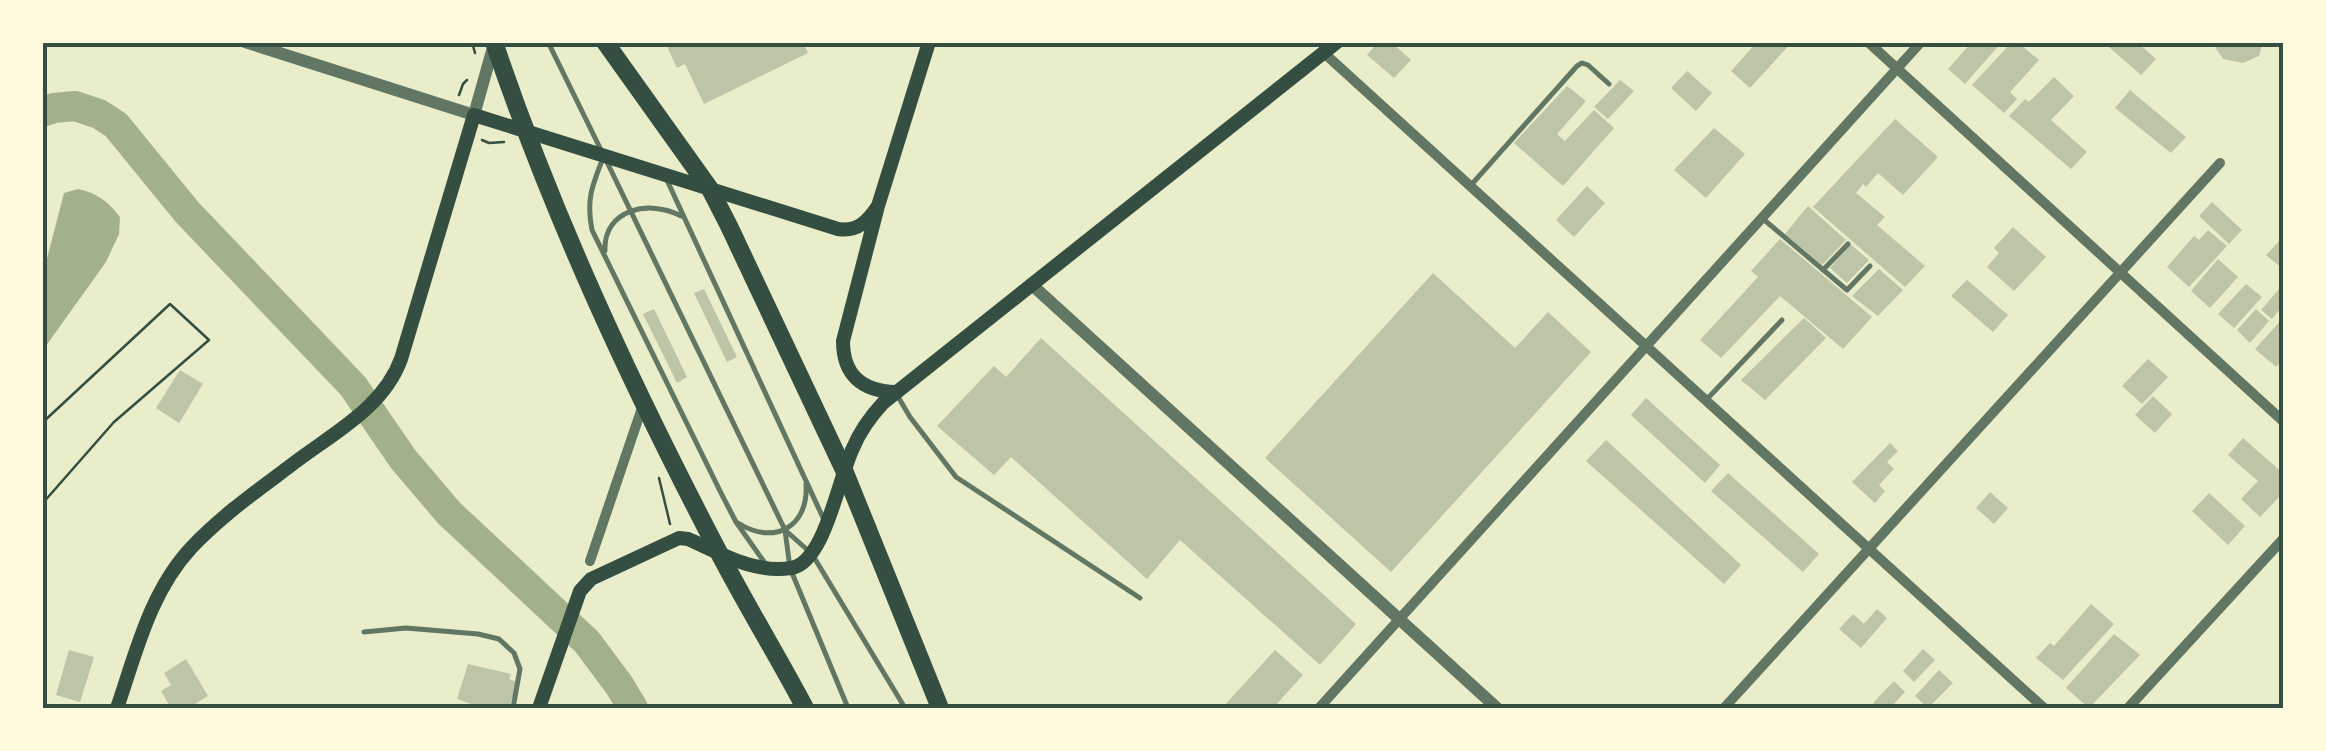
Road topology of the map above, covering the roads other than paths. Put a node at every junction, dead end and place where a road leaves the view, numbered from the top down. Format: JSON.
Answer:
{"nodes":[{"id":1,"x":245,"y":42,"type":"edge"},
{"id":2,"x":548,"y":42,"type":"edge"},
{"id":3,"x":607,"y":42,"type":"edge"},
{"id":4,"x":929,"y":42,"type":"edge"},
{"id":5,"x":1337,"y":42,"type":"edge"},
{"id":6,"x":1868,"y":42,"type":"edge"},
{"id":7,"x":1920,"y":42,"type":"edge"},
{"id":8,"x":494,"y":43,"type":"edge"},
{"id":9,"x":1318,"y":48,"type":"edge"},
{"id":10,"x":1897,"y":69,"type":"junction"},
{"id":11,"x":1609,"y":84,"type":"dead end"},
{"id":12,"x":474,"y":115,"type":"junction"},
{"id":13,"x":525,"y":131,"type":"junction"},
{"id":14,"x":604,"y":156,"type":"junction"},
{"id":15,"x":2220,"y":163,"type":"dead end"},
{"id":16,"x":664,"y":175,"type":"junction"},
{"id":17,"x":1470,"y":186,"type":"junction"},
{"id":18,"x":710,"y":189,"type":"junction"},
{"id":19,"x":878,"y":206,"type":"junction"},
{"id":20,"x":630,"y":211,"type":"junction"},
{"id":21,"x":684,"y":218,"type":"junction"},
{"id":22,"x":1762,"y":218,"type":"junction"},
{"id":23,"x":1848,"y":244,"type":"dead end"},
{"id":24,"x":605,"y":256,"type":"junction"},
{"id":25,"x":1870,"y":266,"type":"dead end"},
{"id":26,"x":1823,"y":270,"type":"junction"},
{"id":27,"x":2120,"y":273,"type":"junction"},
{"id":28,"x":1031,"y":284,"type":"junction"},
{"id":29,"x":1782,"y":320,"type":"dead end"},
{"id":30,"x":1646,"y":346,"type":"junction"},
{"id":31,"x":895,"y":392,"type":"junction"},
{"id":32,"x":1706,"y":400,"type":"junction"},
{"id":33,"x":644,"y":401,"type":"junction"},
{"id":34,"x":2284,"y":422,"type":"edge"},
{"id":35,"x":844,"y":470,"type":"junction"},
{"id":36,"x":806,"y":481,"type":"junction"},
{"id":37,"x":736,"y":522,"type":"junction"},
{"id":38,"x":826,"y":524,"type":"junction"},
{"id":39,"x":786,"y":530,"type":"junction"},
{"id":40,"x":2284,"y":538,"type":"edge"},
{"id":41,"x":1869,"y":549,"type":"junction"},
{"id":42,"x":718,"y":552,"type":"junction"},
{"id":43,"x":812,"y":554,"type":"junction"},
{"id":44,"x":590,"y":561,"type":"dead end"},
{"id":45,"x":768,"y":568,"type":"junction"},
{"id":46,"x":790,"y":568,"type":"junction"},
{"id":47,"x":1140,"y":598,"type":"dead end"},
{"id":48,"x":1400,"y":620,"type":"junction"},
{"id":49,"x":364,"y":632,"type":"dead end"},
{"id":50,"x":939,"y":706,"type":"edge"},
{"id":51,"x":117,"y":708,"type":"edge"},
{"id":52,"x":514,"y":708,"type":"edge"},
{"id":53,"x":539,"y":708,"type":"edge"},
{"id":54,"x":805,"y":708,"type":"edge"},
{"id":55,"x":848,"y":708,"type":"edge"},
{"id":56,"x":905,"y":708,"type":"edge"},
{"id":57,"x":1320,"y":708,"type":"edge"},
{"id":58,"x":1497,"y":708,"type":"edge"},
{"id":59,"x":1724,"y":708,"type":"edge"},
{"id":60,"x":2044,"y":708,"type":"edge"},
{"id":61,"x":2128,"y":708,"type":"edge"}],
"edges":[{"from":1,"to":12,"type":"street"},
{"from":2,"to":14,"type":"lane"},
{"from":3,"to":18,"type":"highway"},
{"from":4,"to":19,"type":"main road"},
{"from":5,"to":9,"type":"main road"},
{"from":6,"to":10,"type":"street"},
{"from":7,"to":10,"type":"street"},
{"from":8,"to":12,"type":"street"},
{"from":8,"to":13,"type":"highway"},
{"from":9,"to":17,"type":"street"},
{"from":9,"to":28,"type":"main road"},
{"from":10,"to":22,"type":"street"},
{"from":10,"to":27,"type":"street"},
{"from":11,"to":17,"type":"lane"},
{"from":12,"to":13,"type":"main road"},
{"from":12,"to":51,"type":"main road"},
{"from":13,"to":14,"type":"main road"},
{"from":13,"to":33,"type":"highway"},
{"from":14,"to":16,"type":"main road"},
{"from":14,"to":20,"type":"lane"},
{"from":14,"to":24,"type":"lane"},
{"from":15,"to":27,"type":"street"},
{"from":16,"to":18,"type":"main road"},
{"from":16,"to":21,"type":"lane"},
{"from":17,"to":30,"type":"street"},
{"from":18,"to":19,"type":"main road"},
{"from":18,"to":35,"type":"highway"},
{"from":19,"to":31,"type":"main road"},
{"from":20,"to":21,"type":"lane"},
{"from":20,"to":24,"type":"lane"},
{"from":20,"to":39,"type":"lane"},
{"from":21,"to":36,"type":"lane"},
{"from":22,"to":26,"type":"lane"},
{"from":22,"to":30,"type":"street"},
{"from":23,"to":26,"type":"lane"},
{"from":24,"to":37,"type":"lane"},
{"from":25,"to":26,"type":"lane"},
{"from":27,"to":34,"type":"street"},
{"from":27,"to":41,"type":"street"},
{"from":28,"to":31,"type":"main road"},
{"from":28,"to":48,"type":"street"},
{"from":29,"to":32,"type":"lane"},
{"from":30,"to":32,"type":"street"},
{"from":30,"to":48,"type":"street"},
{"from":31,"to":35,"type":"main road"},
{"from":31,"to":47,"type":"lane"},
{"from":32,"to":41,"type":"street"},
{"from":33,"to":42,"type":"highway"},
{"from":33,"to":44,"type":"street"},
{"from":35,"to":38,"type":"main road"},
{"from":35,"to":50,"type":"highway"},
{"from":36,"to":38,"type":"lane"},
{"from":36,"to":39,"type":"lane"},
{"from":37,"to":39,"type":"lane"},
{"from":37,"to":45,"type":"lane"},
{"from":38,"to":43,"type":"main road"},
{"from":39,"to":43,"type":"lane"},
{"from":39,"to":46,"type":"lane"},
{"from":40,"to":61,"type":"street"},
{"from":41,"to":59,"type":"street"},
{"from":41,"to":60,"type":"street"},
{"from":42,"to":45,"type":"main road"},
{"from":42,"to":53,"type":"main road"},
{"from":42,"to":54,"type":"highway"},
{"from":43,"to":46,"type":"main road"},
{"from":43,"to":56,"type":"lane"},
{"from":45,"to":46,"type":"main road"},
{"from":46,"to":55,"type":"lane"},
{"from":48,"to":57,"type":"street"},
{"from":48,"to":58,"type":"street"},
{"from":49,"to":52,"type":"lane"}]}
